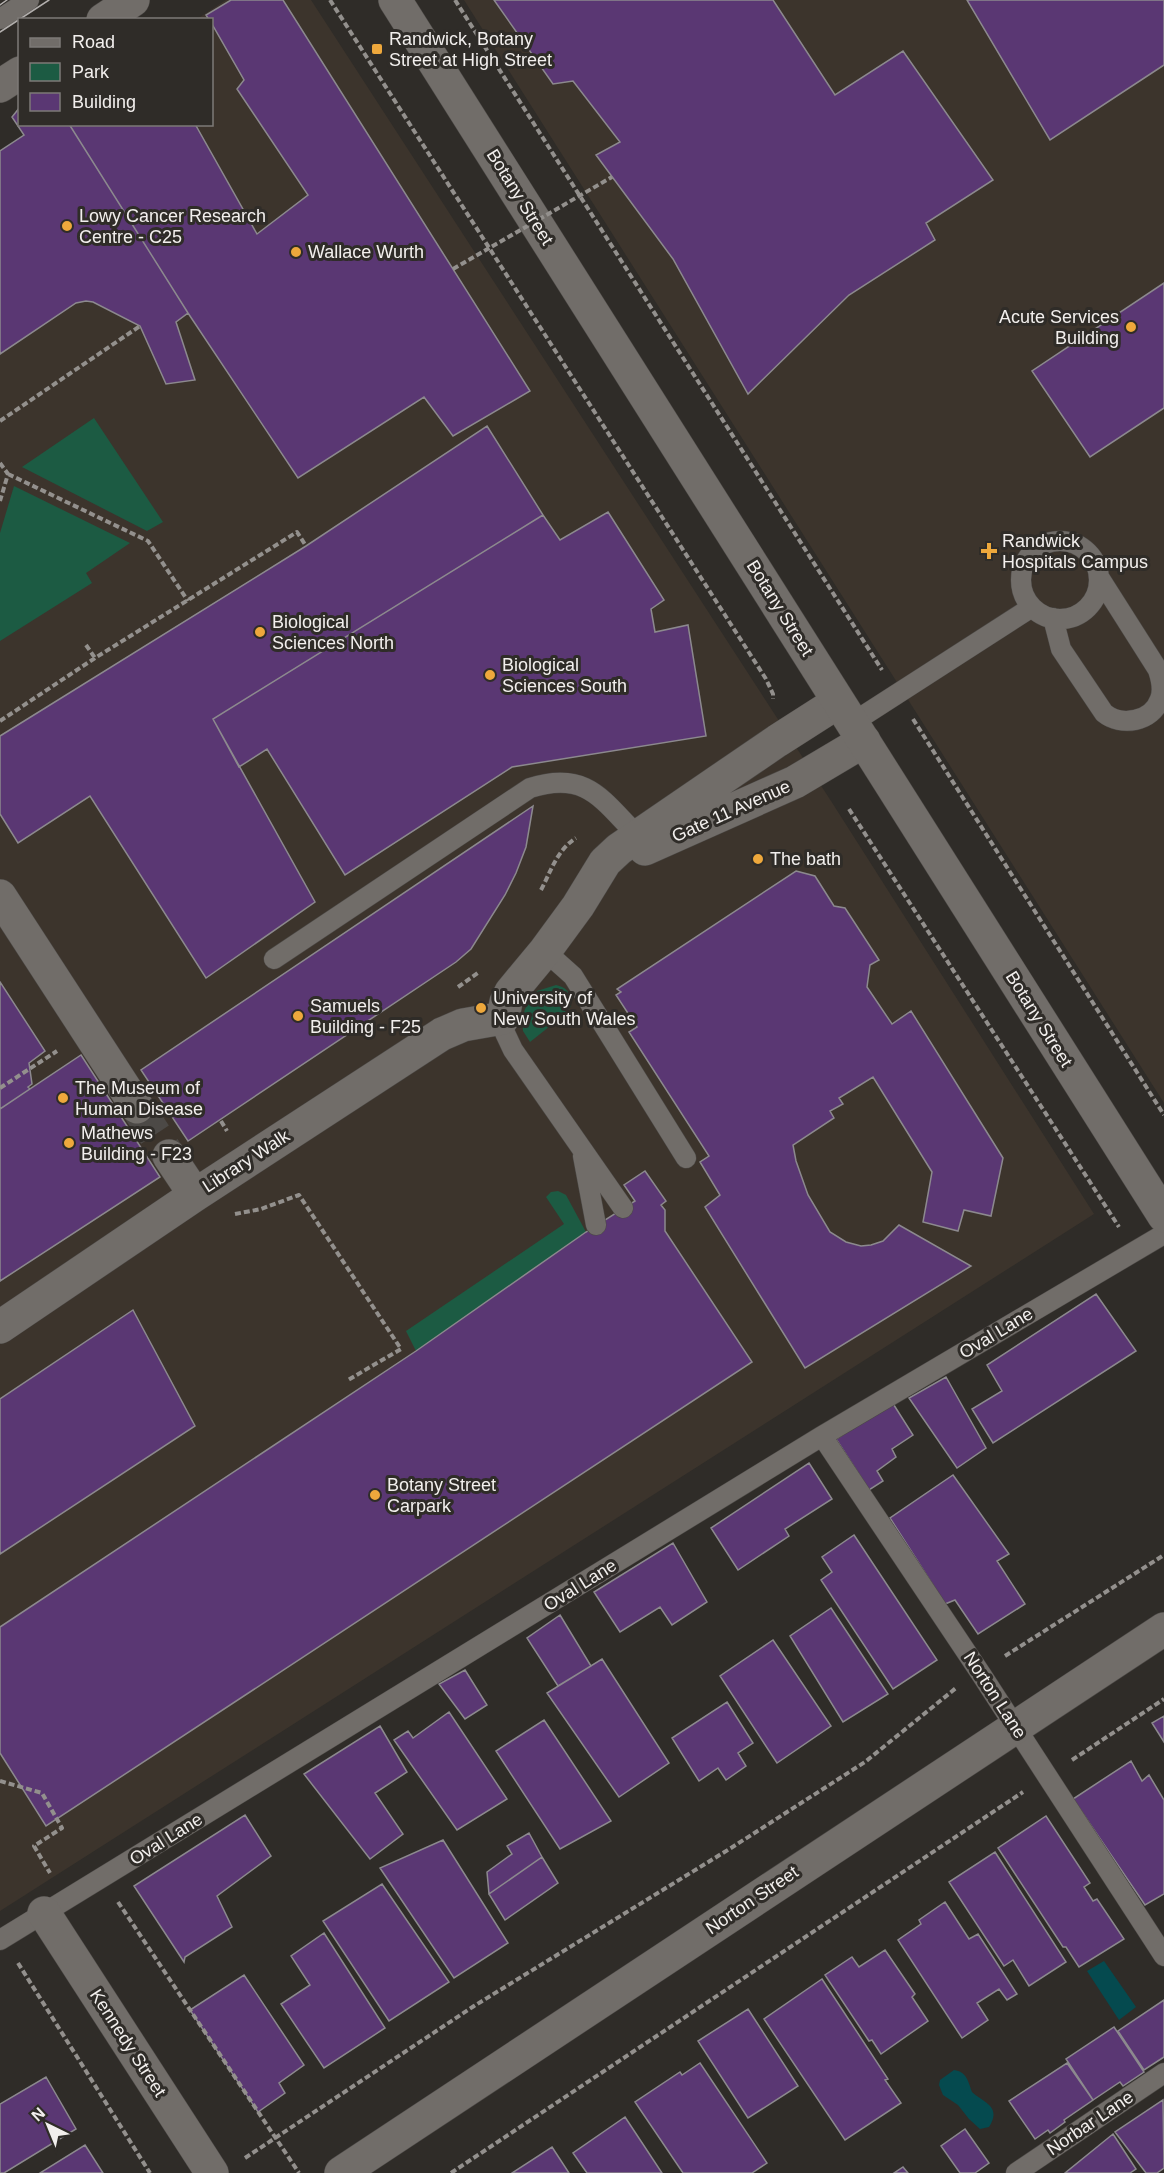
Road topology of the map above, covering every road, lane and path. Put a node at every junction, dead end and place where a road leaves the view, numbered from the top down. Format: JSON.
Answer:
{"nodes":[{"id":1,"x":29,"y":0,"type":"edge"},
{"id":2,"x":133,"y":0,"type":"edge"},
{"id":3,"x":330,"y":0,"type":"edge"},
{"id":4,"x":395,"y":0,"type":"edge"},
{"id":5,"x":455,"y":0,"type":"edge"},
{"id":6,"x":106,"y":18,"type":"edge"},
{"id":7,"x":0,"y":19,"type":"edge"},
{"id":8,"x":18,"y":74,"type":"edge"},
{"id":9,"x":0,"y":86,"type":"edge"},
{"id":10,"x":612,"y":177,"type":"dead end"},
{"id":11,"x":453,"y":269,"type":"dead end"},
{"id":12,"x":140,"y":326,"type":"dead end"},
{"id":13,"x":0,"y":421,"type":"edge"},
{"id":14,"x":0,"y":463,"type":"edge"},
{"id":15,"x":8,"y":474,"type":"junction"},
{"id":16,"x":0,"y":501,"type":"edge"},
{"id":17,"x":306,"y":546,"type":"dead end"},
{"id":18,"x":1099,"y":577,"type":"junction"},
{"id":19,"x":188,"y":601,"type":"junction"},
{"id":20,"x":1032,"y":607,"type":"junction"},
{"id":21,"x":1053,"y":618,"type":"junction"},
{"id":22,"x":852,"y":623,"type":"dead end"},
{"id":23,"x":86,"y":645,"type":"dead end"},
{"id":24,"x":95,"y":658,"type":"junction"},
{"id":25,"x":773,"y":702,"type":"dead end"},
{"id":26,"x":0,"y":721,"type":"edge"},
{"id":27,"x":851,"y":722,"type":"junction"},
{"id":28,"x":936,"y":754,"type":"dead end"},
{"id":29,"x":849,"y":809,"type":"dead end"},
{"id":30,"x":615,"y":813,"type":"junction"},
{"id":31,"x":643,"y":842,"type":"junction"},
{"id":32,"x":539,"y":894,"type":"dead end"},
{"id":33,"x":0,"y":896,"type":"edge"},
{"id":34,"x":545,"y":951,"type":"junction"},
{"id":35,"x":274,"y":960,"type":"dead end"},
{"id":36,"x":480,"y":971,"type":"dead end"},
{"id":37,"x":454,"y":990,"type":"dead end"},
{"id":38,"x":503,"y":1018,"type":"junction"},
{"id":39,"x":87,"y":1031,"type":"junction"},
{"id":40,"x":0,"y":1088,"type":"edge"},
{"id":41,"x":137,"y":1107,"type":"tunnel mouth"},
{"id":42,"x":1164,"y":1115,"type":"edge"},
{"id":43,"x":221,"y":1121,"type":"dead end"},
{"id":44,"x":231,"y":1137,"type":"dead end"},
{"id":45,"x":582,"y":1150,"type":"junction"},
{"id":46,"x":169,"y":1156,"type":"tunnel mouth"},
{"id":47,"x":686,"y":1158,"type":"dead end"},
{"id":48,"x":195,"y":1195,"type":"junction"},
{"id":49,"x":1159,"y":1196,"type":"edge"},
{"id":50,"x":623,"y":1208,"type":"dead end"},
{"id":51,"x":234,"y":1215,"type":"dead end"},
{"id":52,"x":596,"y":1225,"type":"dead end"},
{"id":53,"x":1121,"y":1229,"type":"dead end"},
{"id":54,"x":1164,"y":1234,"type":"edge"},
{"id":55,"x":0,"y":1327,"type":"edge"},
{"id":56,"x":348,"y":1380,"type":"dead end"},
{"id":57,"x":822,"y":1436,"type":"junction"},
{"id":58,"x":1164,"y":1555,"type":"edge"},
{"id":59,"x":1164,"y":1629,"type":"edge"},
{"id":60,"x":981,"y":1674,"type":"junction"},
{"id":61,"x":1164,"y":1699,"type":"edge"},
{"id":62,"x":1015,"y":1726,"type":"junction"},
{"id":63,"x":1048,"y":1776,"type":"junction"},
{"id":64,"x":0,"y":1781,"type":"edge"},
{"id":65,"x":102,"y":1878,"type":"junction"},
{"id":66,"x":55,"y":1906,"type":"junction"},
{"id":67,"x":1,"y":1940,"type":"edge"},
{"id":68,"x":1164,"y":1956,"type":"edge"},
{"id":69,"x":1164,"y":2073,"type":"edge"},
{"id":70,"x":275,"y":2137,"type":"junction"},
{"id":71,"x":226,"y":2167,"type":"edge"},
{"id":72,"x":150,"y":2173,"type":"edge"},
{"id":73,"x":299,"y":2173,"type":"edge"},
{"id":74,"x":341,"y":2173,"type":"edge"},
{"id":75,"x":451,"y":2173,"type":"edge"},
{"id":76,"x":1016,"y":2173,"type":"edge"}],
"edges":[{"from":1,"to":7,"type":"lane"},
{"from":2,"to":6,"type":"street"},
{"from":3,"to":25,"type":"path"},
{"from":4,"to":27,"type":"street","name":"Botany Street"},
{"from":5,"to":22,"type":"path"},
{"from":8,"to":9,"type":"street"},
{"from":10,"to":11,"type":"path","bridge":true},
{"from":12,"to":13,"type":"path"},
{"from":14,"to":15,"type":"path"},
{"from":15,"to":16,"type":"path"},
{"from":15,"to":19,"type":"path"},
{"from":17,"to":19,"type":"path"},
{"from":18,"to":20,"type":"lane"},
{"from":18,"to":21,"type":"lane"},
{"from":18,"to":21,"type":"lane"},
{"from":19,"to":24,"type":"path"},
{"from":20,"to":21,"type":"lane"},
{"from":20,"to":27,"type":"lane"},
{"from":23,"to":24,"type":"path"},
{"from":24,"to":26,"type":"path"},
{"from":27,"to":31,"type":"street","name":"Gate 11 Avenue"},
{"from":27,"to":31,"type":"street","name":"Gate 11 Avenue"},
{"from":27,"to":49,"type":"street","name":"Botany Street"},
{"from":28,"to":42,"type":"path"},
{"from":29,"to":53,"type":"path"},
{"from":30,"to":31,"type":"lane"},
{"from":30,"to":32,"type":"path"},
{"from":30,"to":35,"type":"lane"},
{"from":31,"to":34,"type":"street","name":"Gate 11 Avenue"},
{"from":33,"to":39,"type":"street"},
{"from":34,"to":38,"type":"street","name":"Gate 11 Avenue"},
{"from":34,"to":47,"type":"lane"},
{"from":36,"to":37,"type":"path"},
{"from":38,"to":45,"type":"lane"},
{"from":38,"to":48,"type":"street","name":"Library Walk"},
{"from":39,"to":40,"type":"path"},
{"from":39,"to":41,"type":"street"},
{"from":43,"to":44,"type":"path"},
{"from":45,"to":50,"type":"lane"},
{"from":45,"to":52,"type":"lane"},
{"from":46,"to":48,"type":"street"},
{"from":48,"to":55,"type":"street","name":"Library Walk"},
{"from":51,"to":56,"type":"path"},
{"from":54,"to":57,"type":"lane","name":"Oval Lane"},
{"from":57,"to":60,"type":"lane","name":"Norton Lane"},
{"from":57,"to":65,"type":"lane","name":"Oval Lane"},
{"from":58,"to":60,"type":"path"},
{"from":59,"to":62,"type":"street","name":"Norton Street"},
{"from":60,"to":62,"type":"lane","name":"Norton Lane"},
{"from":60,"to":70,"type":"path"},
{"from":61,"to":63,"type":"path"},
{"from":62,"to":63,"type":"lane","name":"Norton Lane"},
{"from":62,"to":74,"type":"street","name":"Norton Street"},
{"from":63,"to":68,"type":"lane","name":"Norton Lane"},
{"from":63,"to":75,"type":"path"},
{"from":64,"to":66,"type":"path"},
{"from":65,"to":66,"type":"lane","name":"Oval Lane"},
{"from":65,"to":70,"type":"path"},
{"from":66,"to":67,"type":"lane","name":"Oval Lane"},
{"from":66,"to":71,"type":"street","name":"Kennedy Street"},
{"from":67,"to":72,"type":"path"},
{"from":69,"to":76,"type":"lane","name":"Norbar Lane"},
{"from":70,"to":71,"type":"path"},
{"from":70,"to":73,"type":"path"}]}
